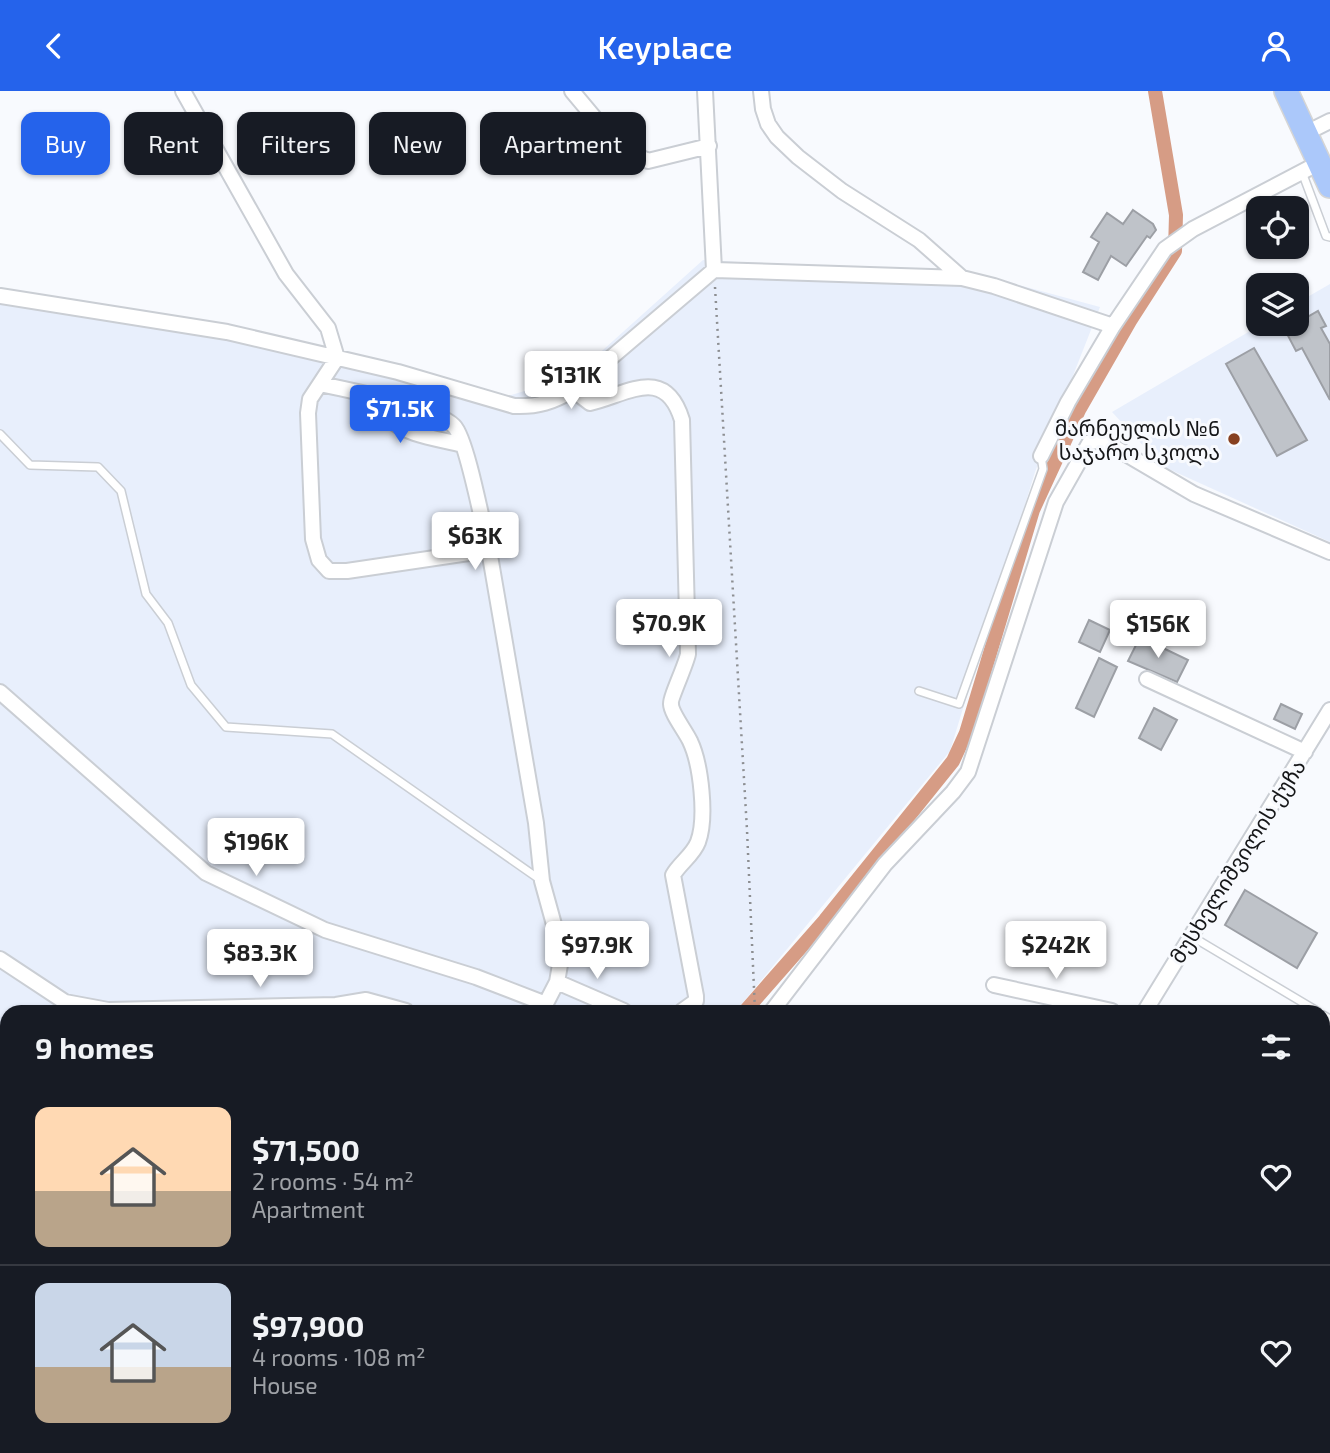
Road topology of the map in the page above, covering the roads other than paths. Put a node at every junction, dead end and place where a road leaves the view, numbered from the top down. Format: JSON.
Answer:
{"nodes":[{"id":1,"x":183,"y":91,"type":"edge"},
{"id":2,"x":572,"y":91,"type":"edge"},
{"id":3,"x":705,"y":91,"type":"edge"},
{"id":4,"x":761,"y":91,"type":"edge"},
{"id":5,"x":1286,"y":91,"type":"edge"},
{"id":6,"x":1330,"y":121,"type":"edge"},
{"id":7,"x":1306,"y":133,"type":"junction"},
{"id":8,"x":709,"y":146,"type":"junction"},
{"id":9,"x":1311,"y":167,"type":"junction"},
{"id":10,"x":1330,"y":186,"type":"edge"},
{"id":11,"x":1330,"y":237,"type":"edge"},
{"id":12,"x":714,"y":270,"type":"junction"},
{"id":13,"x":961,"y":278,"type":"junction"},
{"id":14,"x":0,"y":296,"type":"edge"},
{"id":15,"x":1113,"y":326,"type":"junction"},
{"id":16,"x":337,"y":358,"type":"junction"},
{"id":17,"x":320,"y":384,"type":"junction"},
{"id":18,"x":573,"y":390,"type":"junction"},
{"id":19,"x":383,"y":398,"type":"junction"},
{"id":20,"x":0,"y":434,"type":"edge"},
{"id":21,"x":463,"y":445,"type":"junction"},
{"id":22,"x":1041,"y":456,"type":"joint"},
{"id":23,"x":489,"y":550,"type":"junction"},
{"id":24,"x":1330,"y":552,"type":"edge"},
{"id":25,"x":1147,"y":679,"type":"dead end"},
{"id":26,"x":919,"y":691,"type":"dead end"},
{"id":27,"x":0,"y":692,"type":"edge"},
{"id":28,"x":1330,"y":710,"type":"edge"},
{"id":29,"x":1304,"y":752,"type":"junction"},
{"id":30,"x":542,"y":881,"type":"junction"},
{"id":31,"x":1191,"y":936,"type":"junction"},
{"id":32,"x":0,"y":959,"type":"edge"},
{"id":33,"x":556,"y":982,"type":"junction"},
{"id":34,"x":994,"y":985,"type":"dead end"},
{"id":35,"x":79,"y":1005,"type":"edge"},
{"id":36,"x":336,"y":1005,"type":"edge"},
{"id":37,"x":384,"y":1005,"type":"edge"},
{"id":38,"x":537,"y":1005,"type":"edge"},
{"id":39,"x":545,"y":1005,"type":"edge"},
{"id":40,"x":610,"y":1005,"type":"edge"},
{"id":41,"x":691,"y":1005,"type":"edge"},
{"id":42,"x":777,"y":1005,"type":"edge"},
{"id":43,"x":1085,"y":1005,"type":"edge"},
{"id":44,"x":1149,"y":1005,"type":"edge"},
{"id":45,"x":1307,"y":1005,"type":"edge"}],
"edges":[{"from":1,"to":16,"type":"street"},
{"from":2,"to":8,"type":"street"},
{"from":3,"to":8,"type":"street"},
{"from":4,"to":13,"type":"street"},
{"from":5,"to":7,"type":"highway"},
{"from":6,"to":7,"type":"street"},
{"from":7,"to":9,"type":"highway"},
{"from":8,"to":12,"type":"street"},
{"from":9,"to":10,"type":"highway"},
{"from":9,"to":11,"type":"lane"},
{"from":9,"to":15,"type":"street"},
{"from":12,"to":13,"type":"street"},
{"from":12,"to":18,"type":"street"},
{"from":13,"to":15,"type":"street"},
{"from":14,"to":16,"type":"street"},
{"from":15,"to":22,"type":"street"},
{"from":16,"to":17,"type":"street"},
{"from":16,"to":18,"type":"street"},
{"from":17,"to":19,"type":"street"},
{"from":17,"to":23,"type":"street"},
{"from":18,"to":41,"type":"street"},
{"from":19,"to":21,"type":"street"},
{"from":19,"to":21,"type":"street"},
{"from":20,"to":30,"type":"lane"},
{"from":21,"to":23,"type":"street"},
{"from":22,"to":26,"type":"lane"},
{"from":23,"to":30,"type":"street"},
{"from":24,"to":42,"type":"street"},
{"from":25,"to":29,"type":"street"},
{"from":27,"to":38,"type":"street"},
{"from":28,"to":29,"type":"street","name":"მუსხელიშვილის ქუჩა"},
{"from":29,"to":31,"type":"street","name":"მუსხელიშვილის ქუჩა"},
{"from":30,"to":33,"type":"street"},
{"from":31,"to":44,"type":"street","name":"მუსხელიშვილის ქუჩა"},
{"from":31,"to":45,"type":"lane"},
{"from":32,"to":35,"type":"street"},
{"from":33,"to":39,"type":"street"},
{"from":33,"to":40,"type":"street"},
{"from":34,"to":43,"type":"street"},
{"from":36,"to":37,"type":"street"}]}
